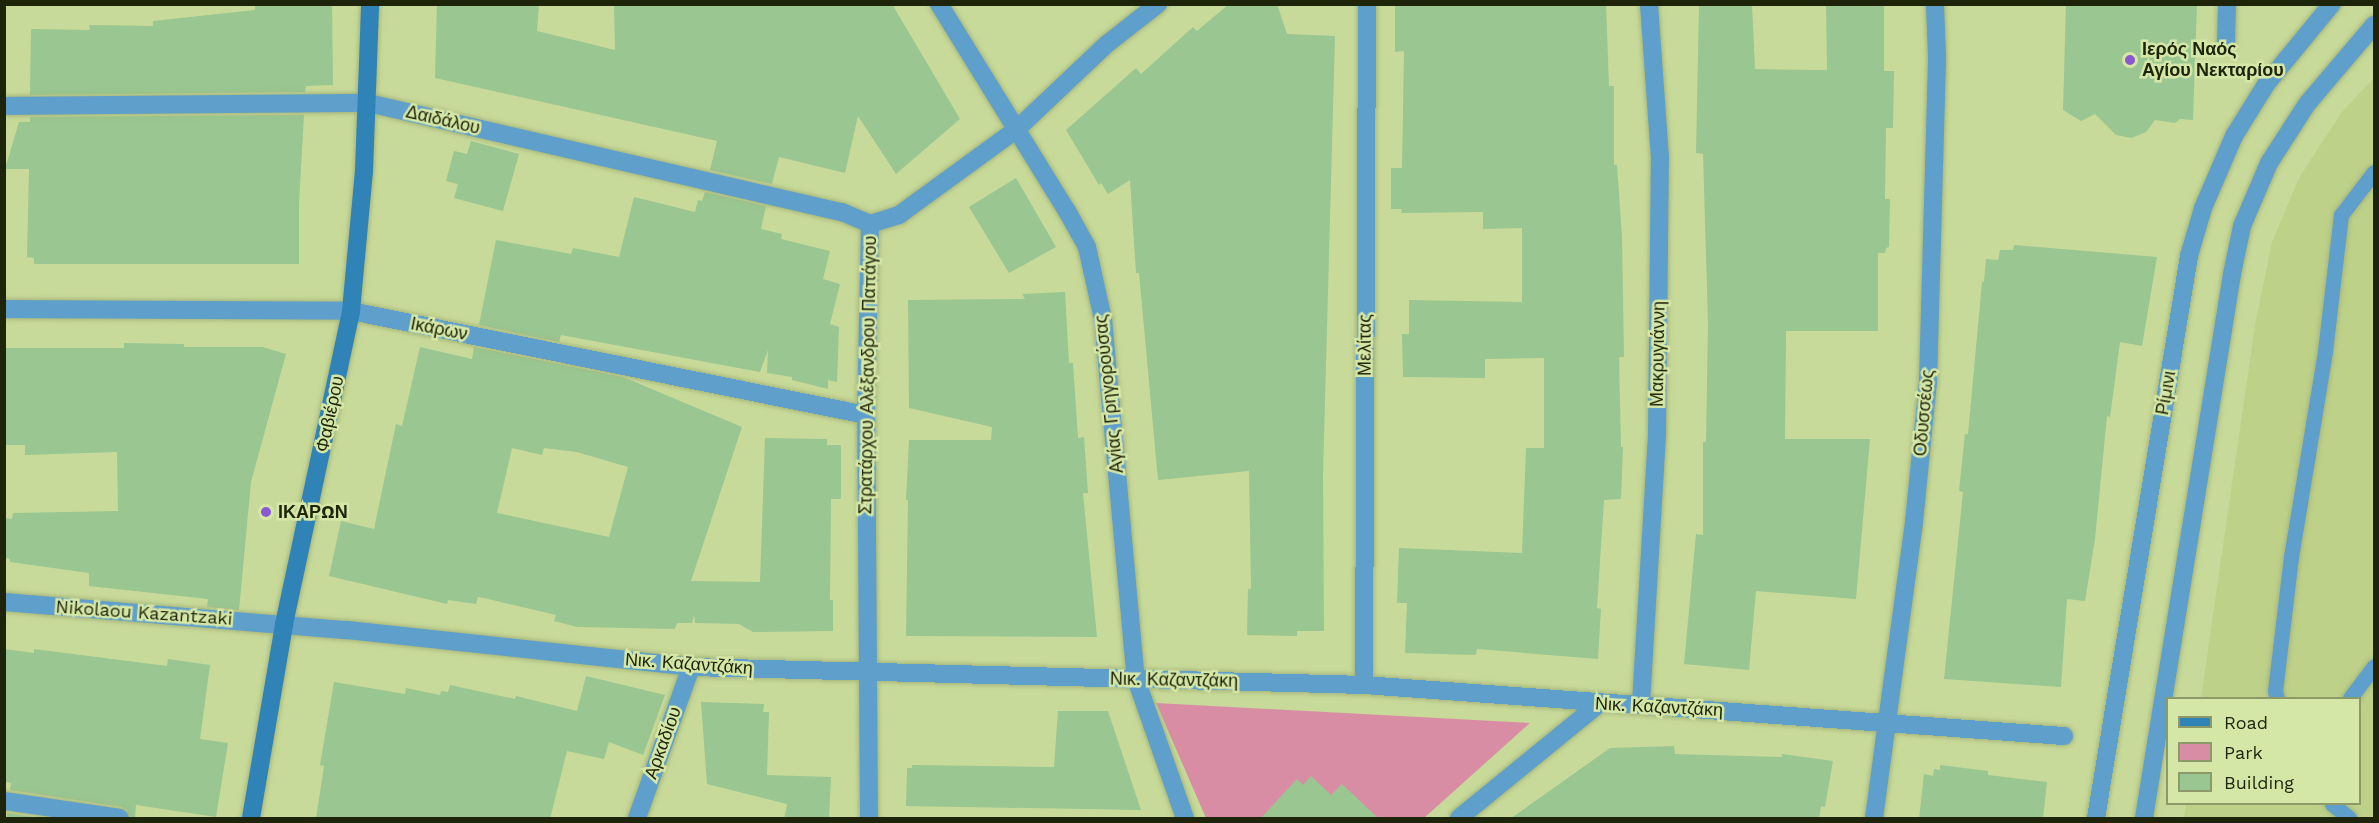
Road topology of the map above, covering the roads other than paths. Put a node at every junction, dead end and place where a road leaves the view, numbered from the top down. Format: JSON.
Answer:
{"nodes":[{"id":1,"x":370,"y":4,"type":"edge"},
{"id":2,"x":939,"y":4,"type":"edge"},
{"id":3,"x":1158,"y":4,"type":"edge"},
{"id":4,"x":1367,"y":4,"type":"edge"},
{"id":5,"x":1649,"y":4,"type":"edge"},
{"id":6,"x":1935,"y":4,"type":"edge"},
{"id":7,"x":2227,"y":4,"type":"edge"},
{"id":8,"x":2332,"y":4,"type":"edge"},
{"id":9,"x":2374,"y":25,"type":"edge"},
{"id":10,"x":2226,"y":44,"type":"dead end"},
{"id":11,"x":368,"y":103,"type":"junction"},
{"id":12,"x":4,"y":106,"type":"edge"},
{"id":13,"x":1017,"y":129,"type":"junction"},
{"id":14,"x":2374,"y":172,"type":"edge"},
{"id":15,"x":870,"y":224,"type":"junction"},
{"id":16,"x":4,"y":309,"type":"edge"},
{"id":17,"x":351,"y":311,"type":"junction"},
{"id":18,"x":866,"y":415,"type":"junction"},
{"id":19,"x":4,"y":602,"type":"edge"},
{"id":20,"x":284,"y":624,"type":"junction"},
{"id":21,"x":2374,"y":666,"type":"edge"},
{"id":22,"x":691,"y":667,"type":"junction"},
{"id":23,"x":867,"y":671,"type":"junction"},
{"id":24,"x":1136,"y":679,"type":"junction"},
{"id":25,"x":1364,"y":685,"type":"junction"},
{"id":26,"x":2276,"y":697,"type":"edge"},
{"id":27,"x":2351,"y":697,"type":"edge"},
{"id":28,"x":1599,"y":704,"type":"junction"},
{"id":29,"x":1641,"y":704,"type":"junction"},
{"id":30,"x":1888,"y":722,"type":"junction"},
{"id":31,"x":2064,"y":736,"type":"dead end"},
{"id":32,"x":4,"y":801,"type":"edge"},
{"id":33,"x":2333,"y":805,"type":"edge"},
{"id":34,"x":120,"y":819,"type":"edge"},
{"id":35,"x":251,"y":819,"type":"edge"},
{"id":36,"x":636,"y":819,"type":"edge"},
{"id":37,"x":869,"y":819,"type":"edge"},
{"id":38,"x":1185,"y":819,"type":"edge"},
{"id":39,"x":1459,"y":819,"type":"edge"},
{"id":40,"x":1874,"y":819,"type":"edge"},
{"id":41,"x":2096,"y":819,"type":"edge"},
{"id":42,"x":2144,"y":819,"type":"edge"},
{"id":43,"x":2349,"y":819,"type":"edge"}],
"edges":[{"from":1,"to":11,"type":"main road","name":"Φαβιέρου"},
{"from":2,"to":13,"type":"street","name":"Αγίας Γρηγορούσας"},
{"from":3,"to":13,"type":"street","name":"Στρατάρχου Αλέξανδρου Παπάγου"},
{"from":4,"to":25,"type":"street","name":"Μελίτας"},
{"from":5,"to":29,"type":"street","name":"Μακρυγιάννη"},
{"from":6,"to":30,"type":"street","name":"Οδυσσέως"},
{"from":7,"to":10,"type":"street"},
{"from":8,"to":41,"type":"street","name":"Ρίμινι"},
{"from":9,"to":42,"type":"street"},
{"from":11,"to":12,"type":"street","name":"Δαιδάλου"},
{"from":11,"to":15,"type":"street","name":"Δαιδάλου"},
{"from":11,"to":17,"type":"main road","name":"Φαβιέρου"},
{"from":13,"to":15,"type":"street","name":"Στρατάρχου Αλέξανδρου Παπάγου"},
{"from":13,"to":24,"type":"street","name":"Αγίας Γρηγορούσας"},
{"from":14,"to":26,"type":"lane"},
{"from":15,"to":18,"type":"street","name":"Στρατάρχου Αλέξανδρου Παπάγου"},
{"from":16,"to":17,"type":"street","name":"Ικάρων"},
{"from":17,"to":18,"type":"street","name":"Ικάρων"},
{"from":17,"to":20,"type":"main road","name":"Φαβιέρου"},
{"from":18,"to":23,"type":"street","name":"Στρατάρχου Αλέξανδρου Παπάγου"},
{"from":19,"to":20,"type":"street","name":"Nikolaou Kazantzaki"},
{"from":20,"to":22,"type":"street","name":"Νικ. Καζαντζάκη"},
{"from":20,"to":35,"type":"main road","name":"Φαβιέρου"},
{"from":21,"to":27,"type":"lane"},
{"from":22,"to":23,"type":"street","name":"Νικ. Καζαντζάκη"},
{"from":22,"to":36,"type":"street","name":"Αρκαδίου"},
{"from":23,"to":24,"type":"street","name":"Νικ. Καζαντζάκη"},
{"from":23,"to":37,"type":"street","name":"Στρατάρχου Αλέξανδρου Παπάγου"},
{"from":24,"to":25,"type":"street","name":"Νικ. Καζαντζάκη"},
{"from":24,"to":38,"type":"street","name":"Αγίας Γρηγορούσας"},
{"from":25,"to":28,"type":"street","name":"Νικ. Καζαντζάκη"},
{"from":28,"to":29,"type":"street","name":"Νικ. Καζαντζάκη"},
{"from":28,"to":39,"type":"street"},
{"from":29,"to":30,"type":"street","name":"Νικ. Καζαντζάκη"},
{"from":30,"to":31,"type":"street","name":"Νικ. Καζαντζάκη"},
{"from":30,"to":40,"type":"street","name":"Οδυσσέως"},
{"from":32,"to":34,"type":"street"},
{"from":33,"to":43,"type":"lane"}]}
